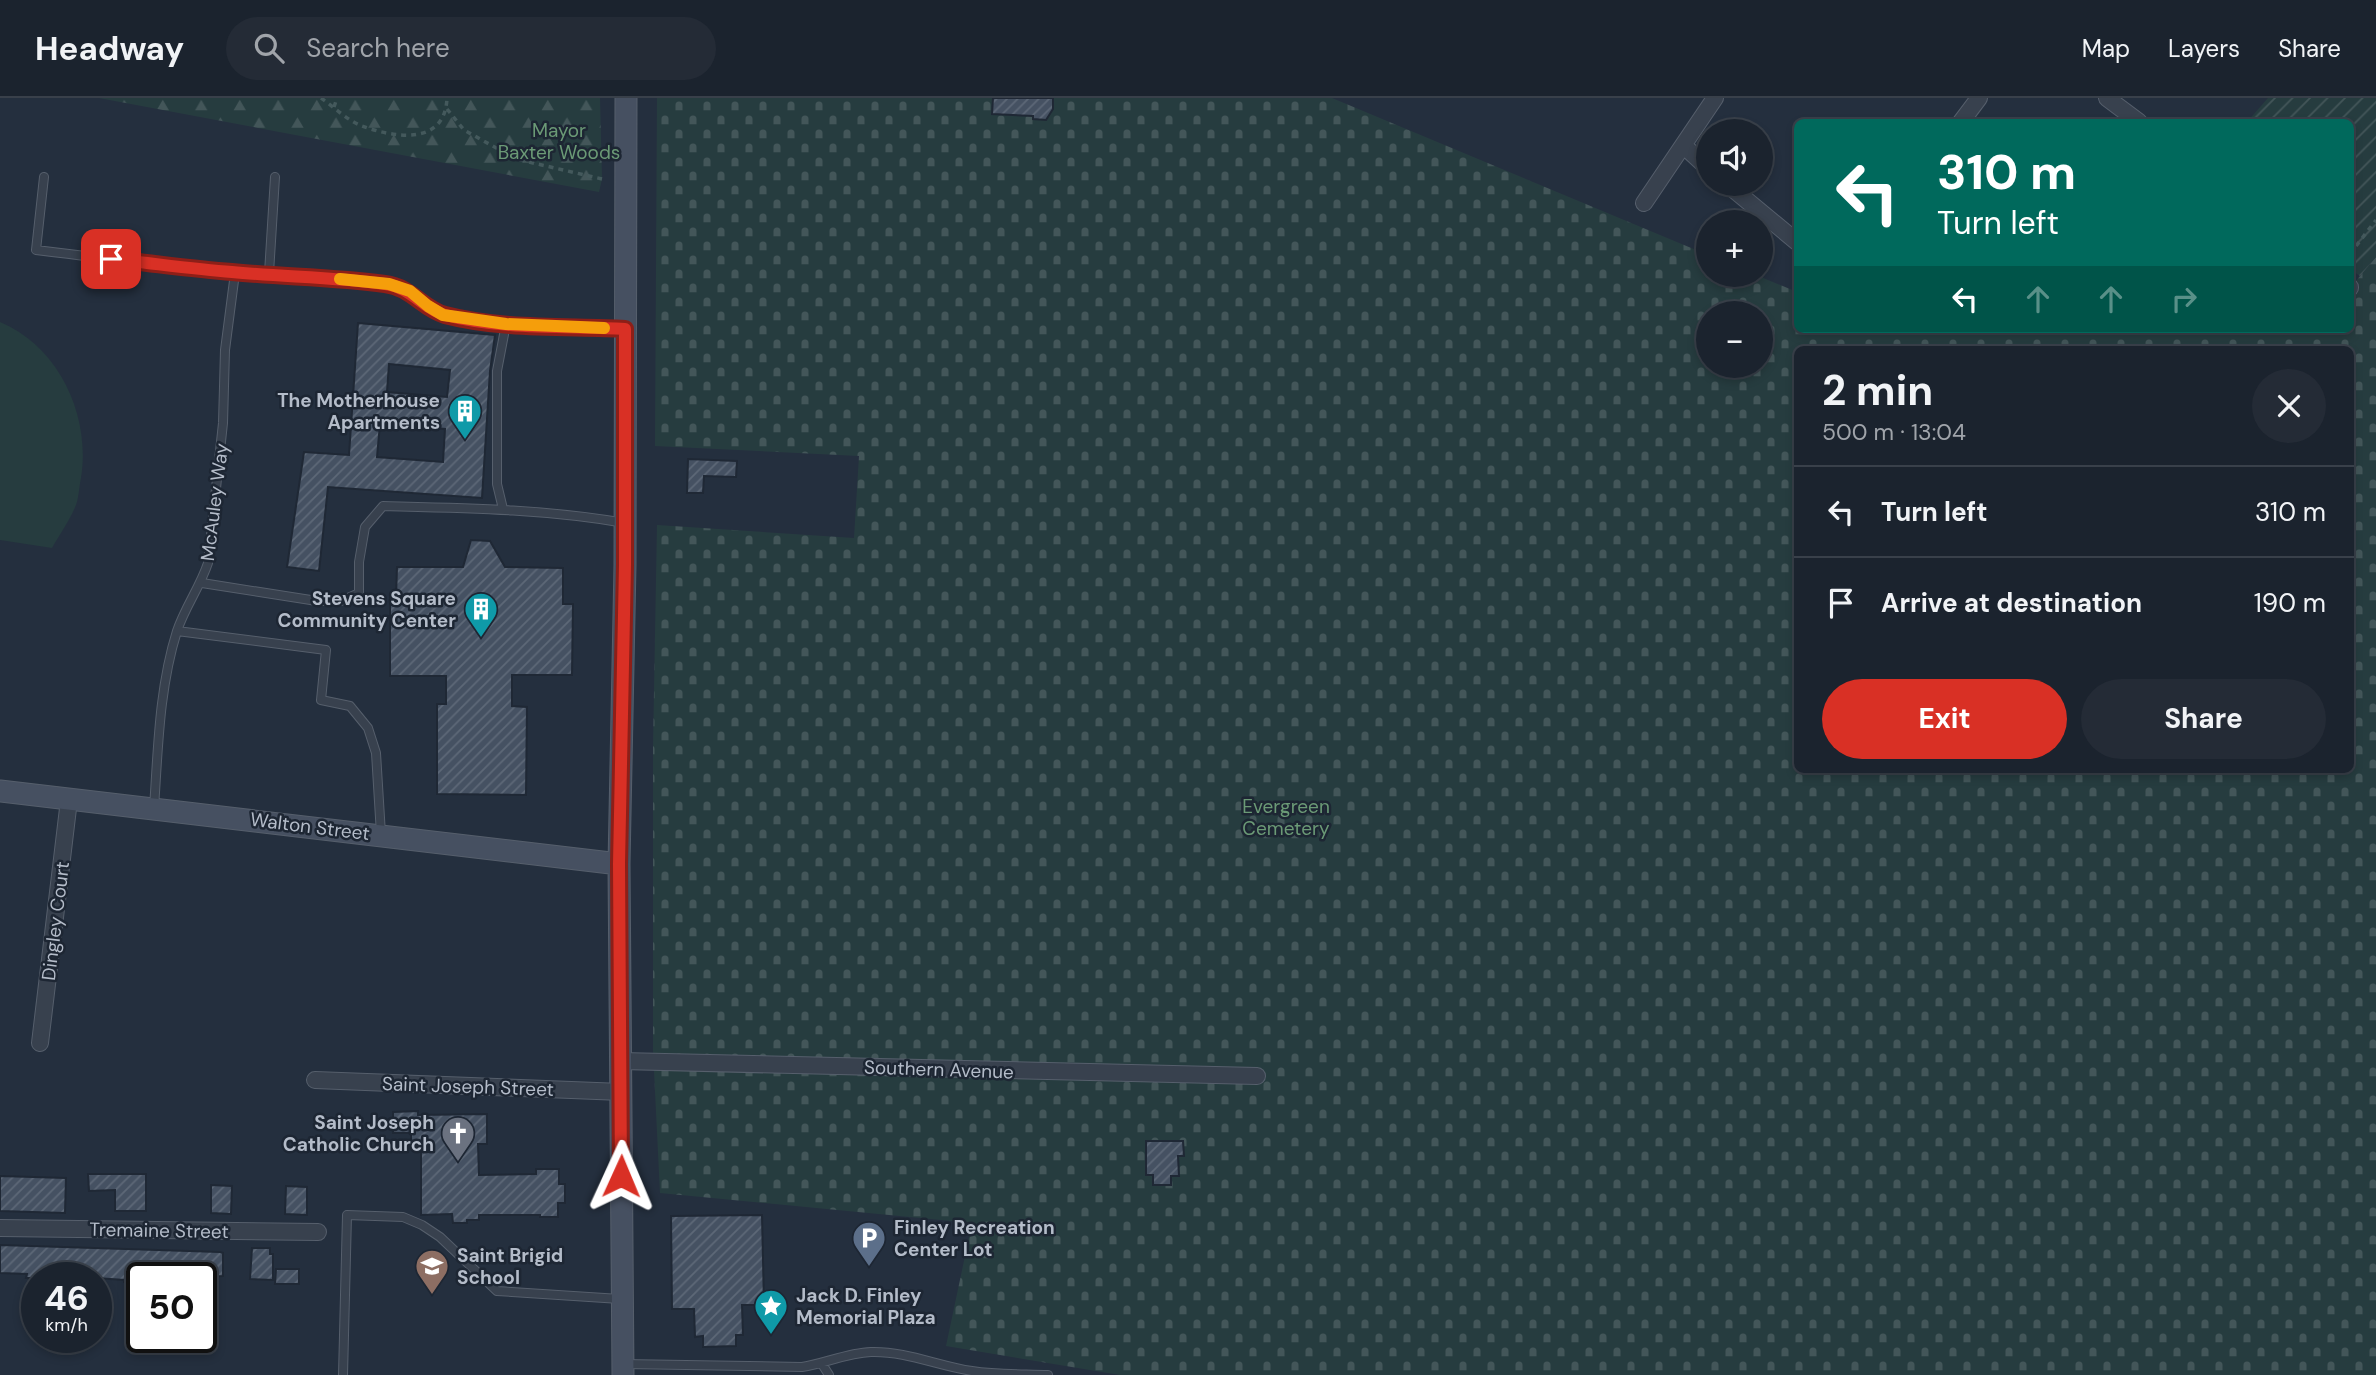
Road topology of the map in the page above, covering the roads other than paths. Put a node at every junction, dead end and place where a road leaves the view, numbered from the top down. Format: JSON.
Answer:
{"nodes":[{"id":1,"x":626,"y":98,"type":"edge"},
{"id":2,"x":1715,"y":98,"type":"edge"},
{"id":3,"x":1979,"y":98,"type":"edge"},
{"id":4,"x":2107,"y":98,"type":"edge"},
{"id":5,"x":1963,"y":119,"type":"edge"},
{"id":6,"x":2135,"y":119,"type":"edge"},
{"id":7,"x":1684,"y":146,"type":"junction"},
{"id":8,"x":1696,"y":157,"type":"edge"},
{"id":9,"x":44,"y":177,"type":"dead end"},
{"id":10,"x":275,"y":177,"type":"dead end"},
{"id":11,"x":1741,"y":196,"type":"edge"},
{"id":12,"x":1644,"y":203,"type":"dead end"},
{"id":13,"x":1794,"y":240,"type":"edge"},
{"id":14,"x":235,"y":273,"type":"junction"},
{"id":15,"x":269,"y":273,"type":"junction"},
{"id":16,"x":506,"y":324,"type":"junction"},
{"id":17,"x":625,"y":329,"type":"junction"},
{"id":18,"x":503,"y":509,"type":"junction"},
{"id":19,"x":625,"y":523,"type":"junction"},
{"id":20,"x":202,"y":583,"type":"junction"},
{"id":21,"x":177,"y":631,"type":"junction"},
{"id":22,"x":0,"y":791,"type":"edge"},
{"id":23,"x":69,"y":800,"type":"junction"},
{"id":24,"x":154,"y":808,"type":"junction"},
{"id":25,"x":381,"y":834,"type":"junction"},
{"id":26,"x":619,"y":864,"type":"junction"},
{"id":27,"x":40,"y":1043,"type":"dead end"},
{"id":28,"x":621,"y":1061,"type":"junction"},
{"id":29,"x":1257,"y":1076,"type":"dead end"},
{"id":30,"x":315,"y":1080,"type":"dead end"},
{"id":31,"x":622,"y":1091,"type":"junction"},
{"id":32,"x":0,"y":1228,"type":"edge"},
{"id":33,"x":318,"y":1232,"type":"dead end"},
{"id":34,"x":622,"y":1299,"type":"junction"},
{"id":35,"x":822,"y":1364,"type":"junction"},
{"id":36,"x":623,"y":1369,"type":"edge"},
{"id":37,"x":343,"y":1375,"type":"edge"},
{"id":38,"x":829,"y":1375,"type":"edge"},
{"id":39,"x":1048,"y":1375,"type":"edge"}],
"edges":[{"from":1,"to":17,"type":"main road"},
{"from":2,"to":7,"type":"street"},
{"from":3,"to":5,"type":"street"},
{"from":4,"to":6,"type":"street"},
{"from":7,"to":8,"type":"street"},
{"from":7,"to":12,"type":"street"},
{"from":9,"to":14,"type":"lane"},
{"from":10,"to":15,"type":"lane"},
{"from":11,"to":13,"type":"street"},
{"from":14,"to":15,"type":"lane"},
{"from":14,"to":20,"type":"lane","name":"McAuley Way"},
{"from":15,"to":16,"type":"lane"},
{"from":16,"to":17,"type":"lane"},
{"from":16,"to":18,"type":"lane"},
{"from":17,"to":19,"type":"main road"},
{"from":18,"to":19,"type":"lane"},
{"from":18,"to":20,"type":"lane"},
{"from":19,"to":26,"type":"main road"},
{"from":20,"to":21,"type":"lane","name":"McAuley Way"},
{"from":21,"to":24,"type":"lane","name":"McAuley Way"},
{"from":21,"to":25,"type":"lane"},
{"from":22,"to":23,"type":"main road","name":"Walton Street"},
{"from":23,"to":24,"type":"main road","name":"Walton Street"},
{"from":23,"to":27,"type":"street","name":"Dingley Court"},
{"from":24,"to":25,"type":"main road","name":"Walton Street"},
{"from":25,"to":26,"type":"main road","name":"Walton Street"},
{"from":26,"to":28,"type":"main road"},
{"from":28,"to":29,"type":"street","name":"Southern Avenue"},
{"from":28,"to":31,"type":"main road"},
{"from":30,"to":31,"type":"street","name":"Saint Joseph Street"},
{"from":31,"to":34,"type":"main road"},
{"from":32,"to":33,"type":"street","name":"Tremaine Street"},
{"from":34,"to":36,"type":"main road"},
{"from":34,"to":37,"type":"lane"},
{"from":35,"to":36,"type":"lane"},
{"from":35,"to":38,"type":"lane"},
{"from":35,"to":39,"type":"lane"}]}
